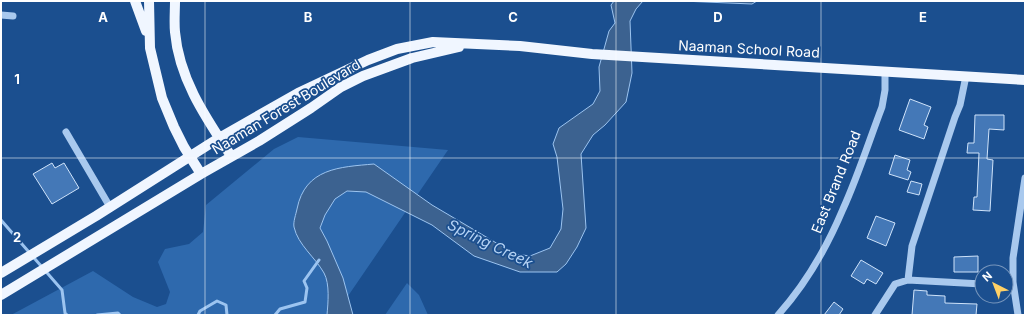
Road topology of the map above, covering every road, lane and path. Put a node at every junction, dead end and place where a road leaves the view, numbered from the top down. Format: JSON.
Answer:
{"nodes":[{"id":1,"x":135,"y":1,"type":"edge"},
{"id":2,"x":149,"y":1,"type":"edge"},
{"id":3,"x":175,"y":1,"type":"edge"},
{"id":4,"x":1,"y":15,"type":"edge"},
{"id":5,"x":13,"y":16,"type":"dead end"},
{"id":6,"x":148,"y":37,"type":"junction"},
{"id":7,"x":471,"y":44,"type":"junction"},
{"id":8,"x":885,"y":71,"type":"junction"},
{"id":9,"x":966,"y":76,"type":"junction"},
{"id":10,"x":1025,"y":80,"type":"edge"},
{"id":11,"x":66,"y":132,"type":"dead end"},
{"id":12,"x":219,"y":138,"type":"junction"},
{"id":13,"x":190,"y":156,"type":"junction"},
{"id":14,"x":231,"y":156,"type":"junction"},
{"id":15,"x":201,"y":174,"type":"junction"},
{"id":16,"x":1025,"y":178,"type":"edge"},
{"id":17,"x":110,"y":207,"type":"junction"},
{"id":18,"x":1013,"y":264,"type":"edge"},
{"id":19,"x":1,"y":273,"type":"edge"},
{"id":20,"x":908,"y":280,"type":"junction"},
{"id":21,"x":974,"y":284,"type":"edge"},
{"id":22,"x":1014,"y":286,"type":"edge"},
{"id":23,"x":1,"y":295,"type":"edge"},
{"id":24,"x":780,"y":314,"type":"edge"},
{"id":25,"x":876,"y":315,"type":"edge"},
{"id":26,"x":1018,"y":315,"type":"edge"}],
"edges":[{"from":1,"to":6,"type":"main road"},
{"from":2,"to":6,"type":"main road"},
{"from":3,"to":12,"type":"main road"},
{"from":4,"to":5,"type":"street"},
{"from":6,"to":13,"type":"main road"},
{"from":7,"to":8,"type":"main road","name":"Naaman School Road"},
{"from":7,"to":12,"type":"main road","name":"Naaman Forest Boulevard"},
{"from":7,"to":14,"type":"main road","name":"Naaman Forest Boulevard"},
{"from":8,"to":9,"type":"main road","name":"Naaman School Road"},
{"from":8,"to":24,"type":"street","name":"East Brand Road"},
{"from":9,"to":10,"type":"main road","name":"Naaman School Road"},
{"from":9,"to":20,"type":"street"},
{"from":11,"to":17,"type":"street"},
{"from":12,"to":13,"type":"main road","name":"Naaman Forest Boulevard"},
{"from":12,"to":14,"type":"main road"},
{"from":13,"to":15,"type":"main road"},
{"from":13,"to":17,"type":"main road","name":"Naaman Forest Boulevard"},
{"from":14,"to":15,"type":"main road","name":"Naaman Forest Boulevard"},
{"from":15,"to":23,"type":"main road","name":"Naaman Forest Boulevard"},
{"from":16,"to":18,"type":"street"},
{"from":17,"to":19,"type":"main road","name":"Naaman Forest Boulevard"},
{"from":20,"to":21,"type":"street"},
{"from":20,"to":25,"type":"street"},
{"from":22,"to":26,"type":"street"}]}
